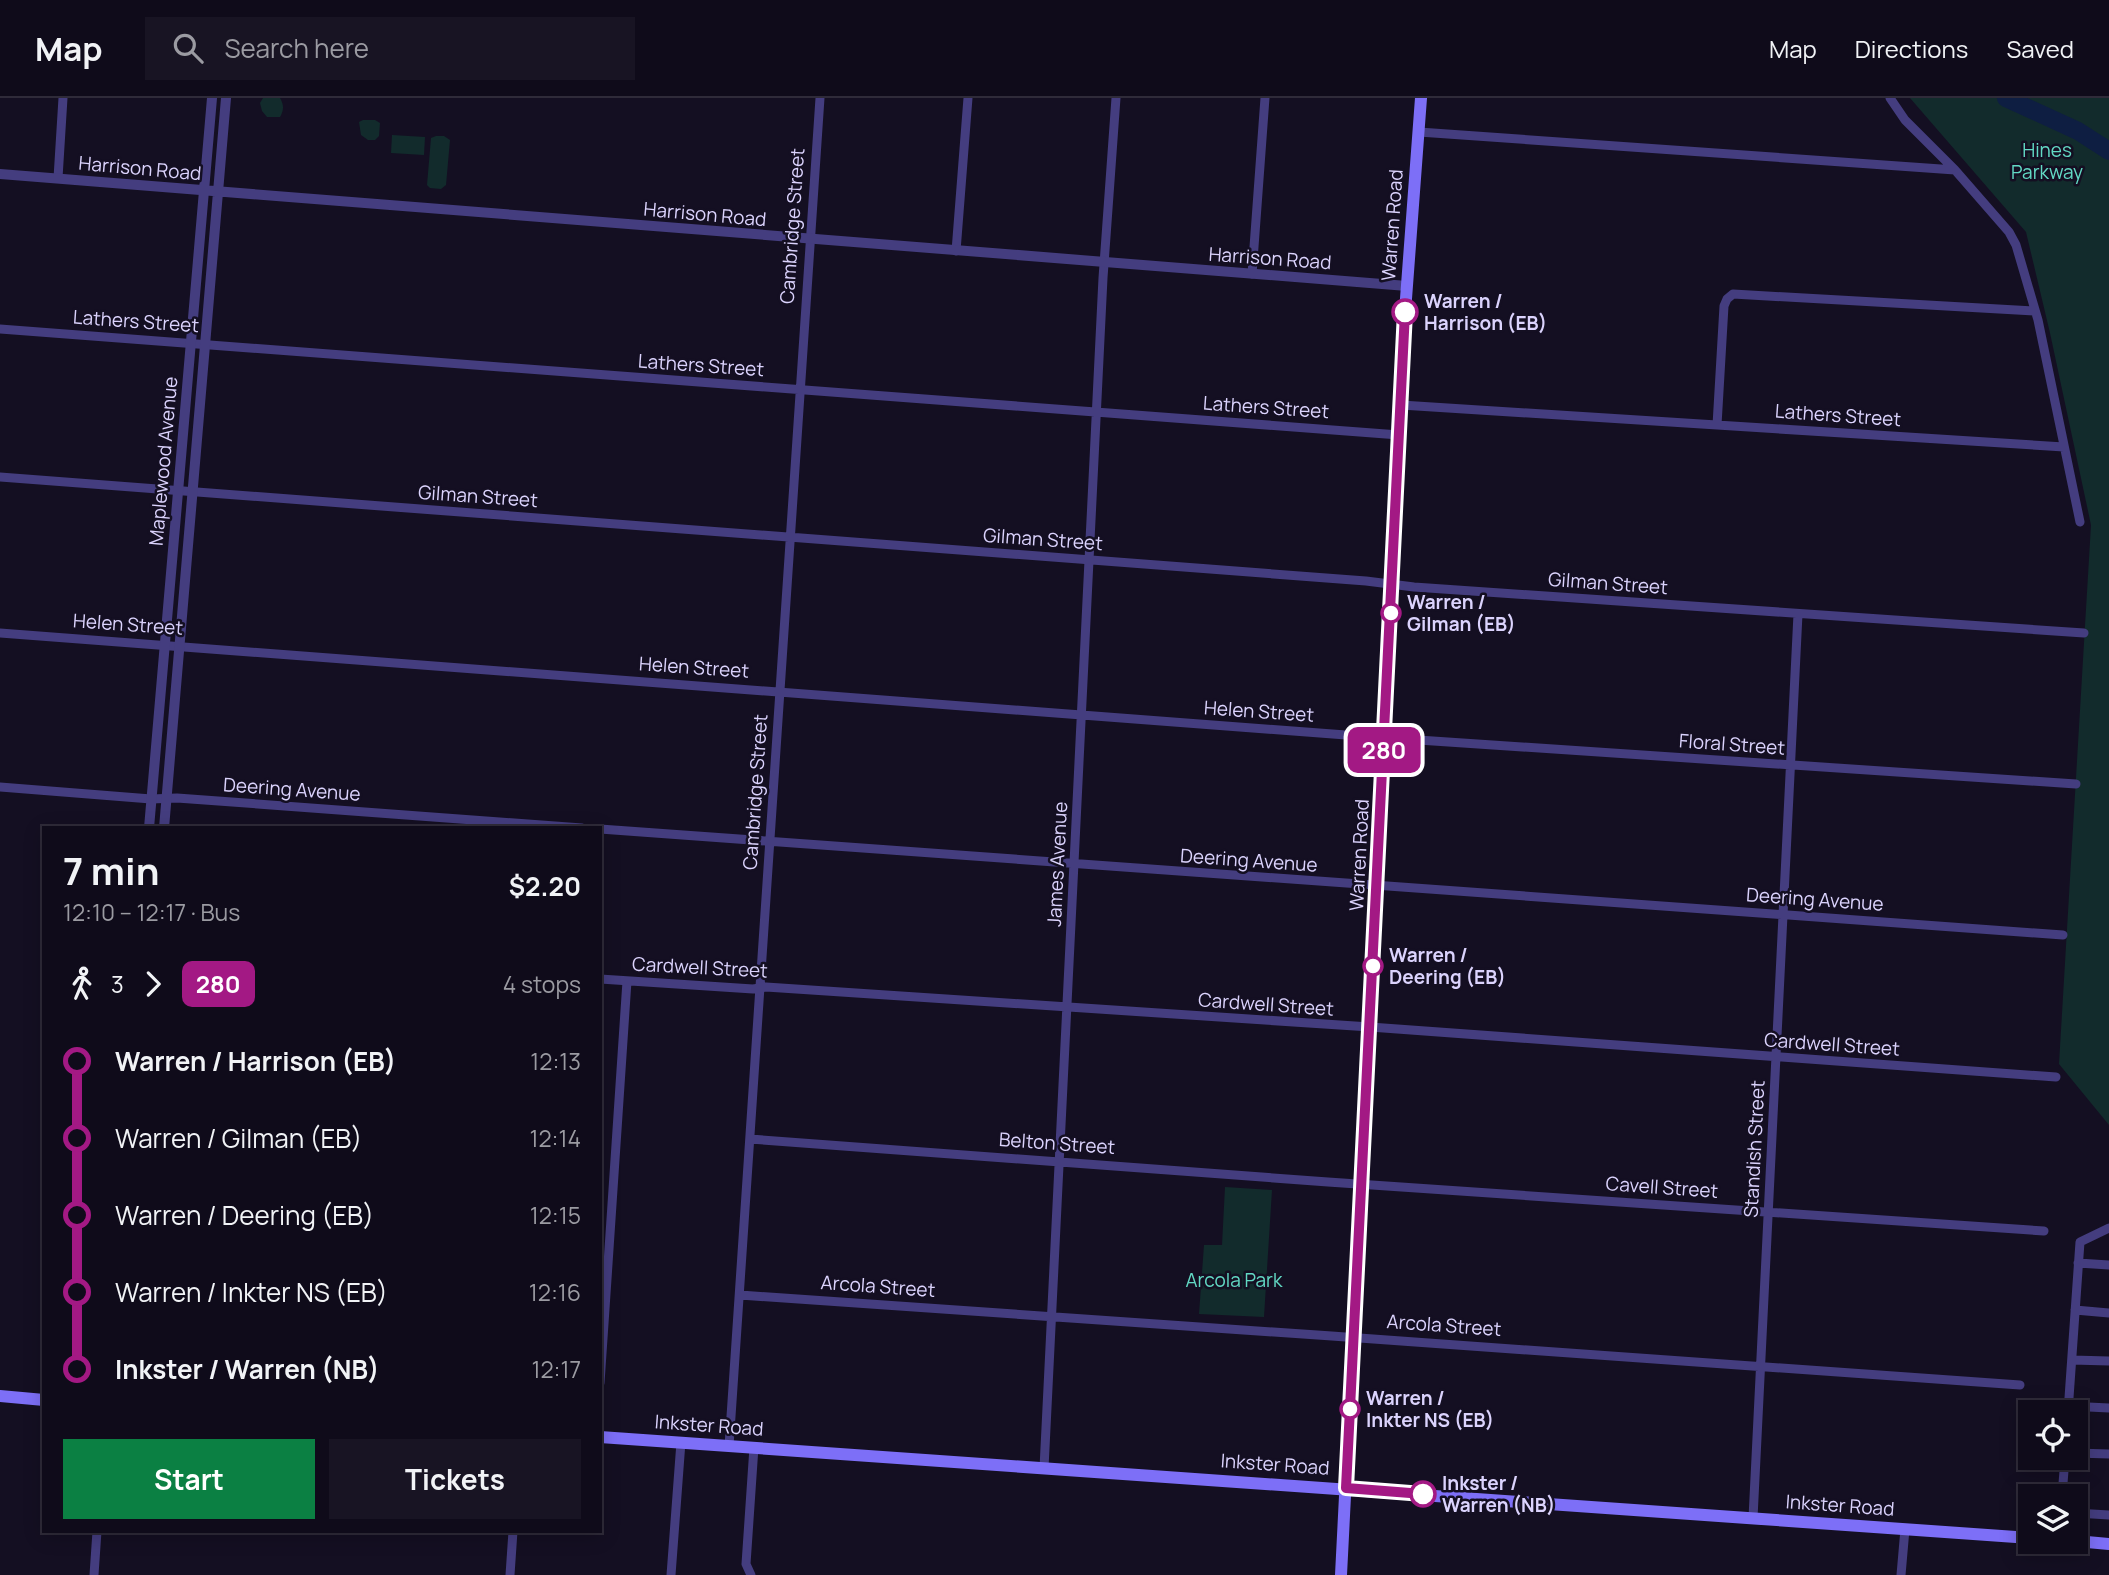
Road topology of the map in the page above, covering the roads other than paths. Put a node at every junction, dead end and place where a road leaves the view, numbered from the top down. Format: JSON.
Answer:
{"nodes":[{"id":1,"x":63,"y":98,"type":"edge"},
{"id":2,"x":212,"y":98,"type":"edge"},
{"id":3,"x":226,"y":98,"type":"edge"},
{"id":4,"x":820,"y":98,"type":"edge"},
{"id":5,"x":968,"y":98,"type":"edge"},
{"id":6,"x":1116,"y":98,"type":"edge"},
{"id":7,"x":1265,"y":98,"type":"edge"},
{"id":8,"x":1421,"y":98,"type":"edge"},
{"id":9,"x":1889,"y":98,"type":"edge"},
{"id":10,"x":1419,"y":132,"type":"junction"},
{"id":11,"x":1955,"y":170,"type":"junction"},
{"id":12,"x":0,"y":174,"type":"edge"},
{"id":13,"x":58,"y":178,"type":"junction"},
{"id":14,"x":205,"y":192,"type":"junction"},
{"id":15,"x":218,"y":192,"type":"junction"},
{"id":16,"x":808,"y":240,"type":"junction"},
{"id":17,"x":956,"y":251,"type":"junction"},
{"id":18,"x":1104,"y":262,"type":"junction"},
{"id":19,"x":1252,"y":274,"type":"junction"},
{"id":20,"x":1407,"y":286,"type":"junction"},
{"id":21,"x":2035,"y":312,"type":"junction"},
{"id":22,"x":0,"y":329,"type":"edge"},
{"id":23,"x":191,"y":343,"type":"junction"},
{"id":24,"x":206,"y":344,"type":"junction"},
{"id":25,"x":799,"y":390,"type":"junction"},
{"id":26,"x":1401,"y":405,"type":"junction"},
{"id":27,"x":1096,"y":413,"type":"junction"},
{"id":28,"x":1717,"y":425,"type":"junction"},
{"id":29,"x":1399,"y":435,"type":"junction"},
{"id":30,"x":2064,"y":447,"type":"junction"},
{"id":31,"x":0,"y":477,"type":"edge"},
{"id":32,"x":178,"y":490,"type":"junction"},
{"id":33,"x":193,"y":491,"type":"junction"},
{"id":34,"x":2080,"y":522,"type":"dead end"},
{"id":35,"x":789,"y":537,"type":"junction"},
{"id":36,"x":1089,"y":560,"type":"junction"},
{"id":37,"x":1392,"y":583,"type":"junction"},
{"id":38,"x":1798,"y":614,"type":"junction"},
{"id":39,"x":0,"y":633,"type":"edge"},
{"id":40,"x":2084,"y":633,"type":"dead end"},
{"id":41,"x":165,"y":644,"type":"junction"},
{"id":42,"x":180,"y":645,"type":"junction"},
{"id":43,"x":779,"y":691,"type":"junction"},
{"id":44,"x":1082,"y":715,"type":"junction"},
{"id":45,"x":1384,"y":738,"type":"junction"},
{"id":46,"x":1790,"y":766,"type":"junction"},
{"id":47,"x":2076,"y":785,"type":"dead end"},
{"id":48,"x":0,"y":787,"type":"edge"},
{"id":49,"x":167,"y":797,"type":"junction"},
{"id":50,"x":151,"y":799,"type":"junction"},
{"id":51,"x":149,"y":826,"type":"edge"},
{"id":52,"x":164,"y":826,"type":"edge"},
{"id":53,"x":555,"y":826,"type":"edge"},
{"id":54,"x":602,"y":829,"type":"edge"},
{"id":55,"x":769,"y":842,"type":"junction"},
{"id":56,"x":1074,"y":864,"type":"junction"},
{"id":57,"x":1377,"y":886,"type":"junction"},
{"id":58,"x":1783,"y":914,"type":"junction"},
{"id":59,"x":2063,"y":935,"type":"dead end"},
{"id":60,"x":602,"y":979,"type":"edge"},
{"id":61,"x":627,"y":981,"type":"junction"},
{"id":62,"x":760,"y":988,"type":"junction"},
{"id":63,"x":1067,"y":1008,"type":"junction"},
{"id":64,"x":1370,"y":1027,"type":"junction"},
{"id":65,"x":1776,"y":1057,"type":"junction"},
{"id":66,"x":2056,"y":1077,"type":"dead end"},
{"id":67,"x":750,"y":1139,"type":"junction"},
{"id":68,"x":1059,"y":1161,"type":"junction"},
{"id":69,"x":1362,"y":1183,"type":"junction"},
{"id":70,"x":1768,"y":1213,"type":"junction"},
{"id":71,"x":2109,"y":1228,"type":"edge"},
{"id":72,"x":2044,"y":1231,"type":"dead end"},
{"id":73,"x":2078,"y":1263,"type":"junction"},
{"id":74,"x":2109,"y":1265,"type":"edge"},
{"id":75,"x":604,"y":1284,"type":"edge"},
{"id":76,"x":740,"y":1295,"type":"junction"},
{"id":77,"x":2075,"y":1310,"type":"junction"},
{"id":78,"x":2109,"y":1313,"type":"edge"},
{"id":79,"x":1051,"y":1315,"type":"junction"},
{"id":80,"x":602,"y":1333,"type":"edge"},
{"id":81,"x":1354,"y":1336,"type":"junction"},
{"id":82,"x":2072,"y":1360,"type":"junction"},
{"id":83,"x":2109,"y":1362,"type":"edge"},
{"id":84,"x":1761,"y":1367,"type":"junction"},
{"id":85,"x":2020,"y":1385,"type":"dead end"},
{"id":86,"x":0,"y":1396,"type":"edge"},
{"id":87,"x":42,"y":1400,"type":"edge"},
{"id":88,"x":2069,"y":1400,"type":"edge"},
{"id":89,"x":2109,"y":1408,"type":"edge"},
{"id":90,"x":2088,"y":1409,"type":"edge"},
{"id":91,"x":602,"y":1437,"type":"edge"},
{"id":92,"x":681,"y":1442,"type":"junction"},
{"id":93,"x":729,"y":1446,"type":"junction"},
{"id":94,"x":754,"y":1447,"type":"junction"},
{"id":95,"x":2088,"y":1453,"type":"edge"},
{"id":96,"x":2109,"y":1454,"type":"edge"},
{"id":97,"x":1044,"y":1468,"type":"junction"},
{"id":98,"x":1346,"y":1488,"type":"junction"},
{"id":99,"x":2088,"y":1514,"type":"edge"},
{"id":100,"x":2109,"y":1515,"type":"edge"},
{"id":101,"x":1753,"y":1518,"type":"junction"},
{"id":102,"x":1905,"y":1529,"type":"junction"},
{"id":103,"x":97,"y":1533,"type":"edge"},
{"id":104,"x":513,"y":1533,"type":"edge"},
{"id":105,"x":2018,"y":1537,"type":"edge"},
{"id":106,"x":2088,"y":1542,"type":"edge"},
{"id":107,"x":2109,"y":1544,"type":"edge"},
{"id":108,"x":94,"y":1575,"type":"edge"},
{"id":109,"x":510,"y":1575,"type":"edge"},
{"id":110,"x":671,"y":1575,"type":"edge"},
{"id":111,"x":751,"y":1575,"type":"edge"},
{"id":112,"x":1341,"y":1575,"type":"edge"},
{"id":113,"x":1901,"y":1575,"type":"edge"}],
"edges":[{"from":1,"to":13,"type":"street"},
{"from":2,"to":14,"type":"street","name":"Maplewood Avenue"},
{"from":3,"to":15,"type":"street","name":"Maplewood Avenue"},
{"from":4,"to":16,"type":"street","name":"Cambridge Street"},
{"from":5,"to":17,"type":"street"},
{"from":6,"to":18,"type":"street","name":"James Avenue"},
{"from":7,"to":19,"type":"street"},
{"from":8,"to":10,"type":"main road","name":"Warren Road"},
{"from":9,"to":11,"type":"street"},
{"from":10,"to":11,"type":"street"},
{"from":10,"to":20,"type":"main road","name":"Warren Road"},
{"from":11,"to":21,"type":"street"},
{"from":12,"to":13,"type":"street","name":"Harrison Road"},
{"from":13,"to":14,"type":"street","name":"Harrison Road"},
{"from":14,"to":15,"type":"street","name":"Harrison Road"},
{"from":14,"to":23,"type":"street","name":"Maplewood Avenue"},
{"from":15,"to":16,"type":"street","name":"Harrison Road"},
{"from":15,"to":24,"type":"street","name":"Maplewood Avenue"},
{"from":16,"to":17,"type":"street","name":"Harrison Road"},
{"from":16,"to":25,"type":"street","name":"Cambridge Street"},
{"from":17,"to":18,"type":"street","name":"Harrison Road"},
{"from":18,"to":19,"type":"street","name":"Harrison Road"},
{"from":18,"to":27,"type":"street","name":"James Avenue"},
{"from":19,"to":20,"type":"street","name":"Harrison Road"},
{"from":20,"to":26,"type":"main road","name":"Warren Road"},
{"from":21,"to":28,"type":"street"},
{"from":21,"to":30,"type":"street"},
{"from":22,"to":23,"type":"street","name":"Lathers Street"},
{"from":23,"to":24,"type":"street","name":"Lathers Street"},
{"from":23,"to":32,"type":"street","name":"Maplewood Avenue"},
{"from":24,"to":25,"type":"street","name":"Lathers Street"},
{"from":24,"to":33,"type":"street","name":"Maplewood Avenue"},
{"from":25,"to":27,"type":"street","name":"Lathers Street"},
{"from":25,"to":35,"type":"street","name":"Cambridge Street"},
{"from":26,"to":28,"type":"street","name":"Lathers Street"},
{"from":26,"to":29,"type":"main road","name":"Warren Road"},
{"from":27,"to":29,"type":"street","name":"Lathers Street"},
{"from":27,"to":36,"type":"street","name":"James Avenue"},
{"from":28,"to":30,"type":"street","name":"Lathers Street"},
{"from":29,"to":37,"type":"main road","name":"Warren Road"},
{"from":30,"to":34,"type":"street"},
{"from":31,"to":32,"type":"street","name":"Gilman Street"},
{"from":32,"to":33,"type":"street","name":"Gilman Street"},
{"from":32,"to":41,"type":"street","name":"Maplewood Avenue"},
{"from":33,"to":35,"type":"street","name":"Gilman Street"},
{"from":33,"to":42,"type":"street","name":"Maplewood Avenue"},
{"from":35,"to":36,"type":"street","name":"Gilman Street"},
{"from":35,"to":43,"type":"street","name":"Cambridge Street"},
{"from":36,"to":37,"type":"street","name":"Gilman Street"},
{"from":36,"to":44,"type":"street","name":"James Avenue"},
{"from":37,"to":38,"type":"street","name":"Gilman Street"},
{"from":37,"to":45,"type":"main road","name":"Warren Road"},
{"from":38,"to":40,"type":"street","name":"Gilman Street"},
{"from":38,"to":46,"type":"street","name":"Standish Street"},
{"from":39,"to":41,"type":"street","name":"Helen Street"},
{"from":41,"to":42,"type":"street","name":"Helen Street"},
{"from":41,"to":50,"type":"street","name":"Maplewood Avenue"},
{"from":42,"to":43,"type":"street","name":"Helen Street"},
{"from":42,"to":49,"type":"street","name":"Maplewood Avenue"},
{"from":43,"to":44,"type":"street","name":"Helen Street"},
{"from":43,"to":55,"type":"street","name":"Cambridge Street"},
{"from":44,"to":45,"type":"street","name":"Helen Street"},
{"from":44,"to":56,"type":"street","name":"James Avenue"},
{"from":45,"to":46,"type":"street","name":"Floral Street"},
{"from":45,"to":57,"type":"main road","name":"Warren Road"},
{"from":46,"to":47,"type":"street","name":"Floral Street"},
{"from":46,"to":58,"type":"street","name":"Standish Street"},
{"from":48,"to":50,"type":"street","name":"Deering Avenue"},
{"from":49,"to":50,"type":"street","name":"Deering Avenue"},
{"from":49,"to":52,"type":"street","name":"Maplewood Avenue"},
{"from":49,"to":53,"type":"street","name":"Deering Avenue"},
{"from":50,"to":51,"type":"street","name":"Maplewood Avenue"},
{"from":54,"to":55,"type":"street","name":"Deering Avenue"},
{"from":55,"to":56,"type":"street","name":"Deering Avenue"},
{"from":55,"to":62,"type":"street","name":"Cambridge Street"},
{"from":56,"to":57,"type":"street","name":"Deering Avenue"},
{"from":56,"to":63,"type":"street","name":"James Avenue"},
{"from":57,"to":58,"type":"street","name":"Deering Avenue"},
{"from":57,"to":64,"type":"main road","name":"Warren Road"},
{"from":58,"to":59,"type":"street","name":"Deering Avenue"},
{"from":58,"to":65,"type":"street","name":"Standish Street"},
{"from":60,"to":61,"type":"street","name":"Cardwell Street"},
{"from":61,"to":62,"type":"street","name":"Cardwell Street"},
{"from":61,"to":75,"type":"street"},
{"from":62,"to":63,"type":"street","name":"Cardwell Street"},
{"from":62,"to":67,"type":"street","name":"Cambridge Street"},
{"from":63,"to":64,"type":"street","name":"Cardwell Street"},
{"from":63,"to":68,"type":"street","name":"James Avenue"},
{"from":64,"to":65,"type":"street","name":"Cardwell Street"},
{"from":64,"to":69,"type":"main road","name":"Warren Road"},
{"from":65,"to":66,"type":"street","name":"Cardwell Street"},
{"from":65,"to":70,"type":"street","name":"Standish Street"},
{"from":67,"to":68,"type":"street","name":"Belton Street"},
{"from":67,"to":76,"type":"street","name":"Cambridge Street"},
{"from":68,"to":69,"type":"street","name":"Belton Street"},
{"from":68,"to":79,"type":"street","name":"James Avenue"},
{"from":69,"to":70,"type":"street","name":"Cavell Street"},
{"from":69,"to":81,"type":"main road","name":"Warren Road"},
{"from":70,"to":72,"type":"street","name":"Cavell Street"},
{"from":70,"to":84,"type":"street","name":"Standish Street"},
{"from":71,"to":73,"type":"street"},
{"from":73,"to":74,"type":"street"},
{"from":73,"to":77,"type":"street"},
{"from":75,"to":80,"type":"street"},
{"from":76,"to":79,"type":"street","name":"Arcola Street"},
{"from":76,"to":93,"type":"street","name":"Cambridge Street"},
{"from":77,"to":78,"type":"street"},
{"from":77,"to":82,"type":"street"},
{"from":79,"to":81,"type":"street","name":"Arcola Street"},
{"from":79,"to":97,"type":"street","name":"James Avenue"},
{"from":81,"to":84,"type":"street","name":"Arcola Street"},
{"from":81,"to":98,"type":"main road","name":"Warren Road"},
{"from":82,"to":83,"type":"street"},
{"from":82,"to":88,"type":"street"},
{"from":84,"to":85,"type":"street","name":"Arcola Street"},
{"from":84,"to":101,"type":"street","name":"Standish Street"},
{"from":86,"to":87,"type":"main road"},
{"from":89,"to":90,"type":"street"},
{"from":91,"to":92,"type":"main road","name":"Inkster Road"},
{"from":92,"to":93,"type":"main road","name":"Inkster Road"},
{"from":92,"to":110,"type":"street"},
{"from":93,"to":94,"type":"main road","name":"Inkster Road"},
{"from":94,"to":97,"type":"main road","name":"Inkster Road"},
{"from":94,"to":111,"type":"street"},
{"from":95,"to":96,"type":"street"},
{"from":97,"to":98,"type":"main road","name":"Inkster Road"},
{"from":98,"to":101,"type":"main road","name":"Inkster Road"},
{"from":98,"to":112,"type":"main road","name":"Warren Road"},
{"from":99,"to":100,"type":"street"},
{"from":101,"to":102,"type":"main road","name":"Inkster Road"},
{"from":102,"to":105,"type":"main road","name":"Inkster Road"},
{"from":102,"to":113,"type":"street"},
{"from":103,"to":108,"type":"street"},
{"from":104,"to":109,"type":"street"},
{"from":106,"to":107,"type":"main road"}]}
